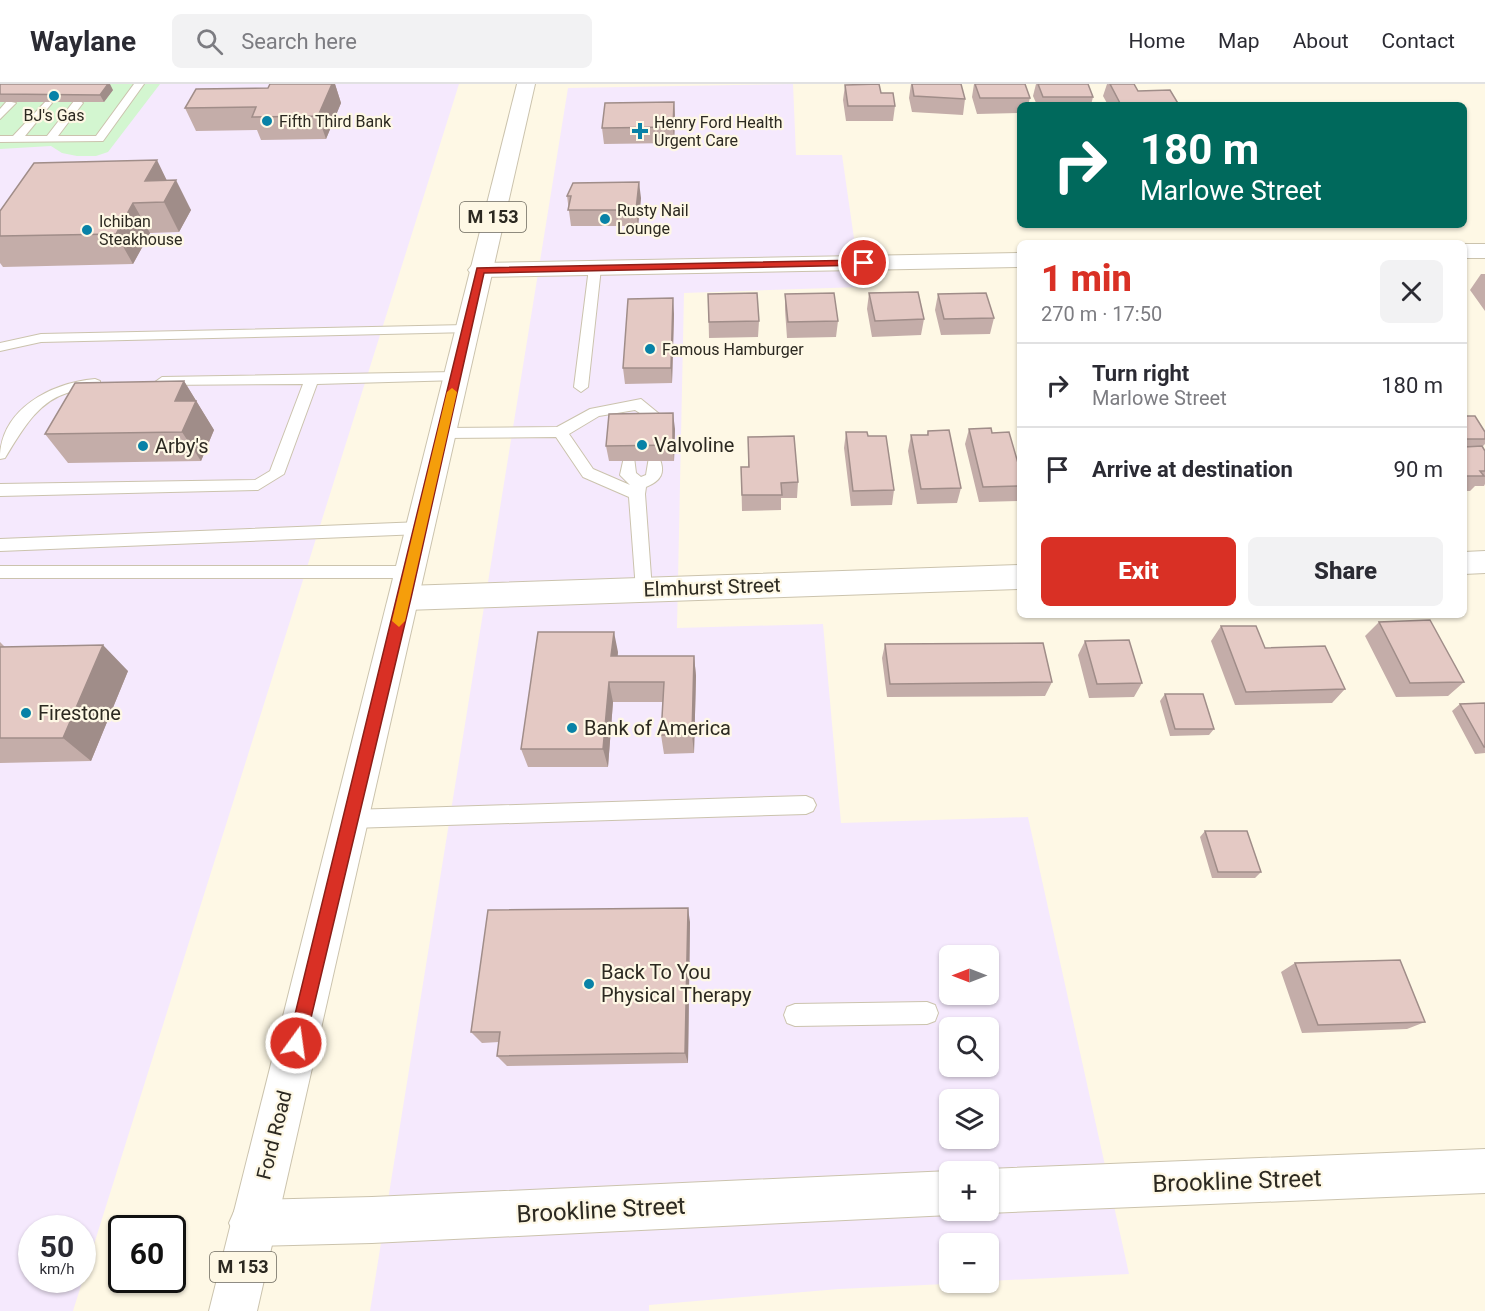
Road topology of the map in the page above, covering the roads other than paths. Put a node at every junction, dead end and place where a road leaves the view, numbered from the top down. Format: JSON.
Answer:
{"nodes":[{"id":1,"x":138,"y":84,"type":"edge"},
{"id":2,"x":526,"y":84,"type":"edge"},
{"id":3,"x":10,"y":103,"type":"edge"},
{"id":4,"x":47,"y":103,"type":"edge"},
{"id":5,"x":78,"y":103,"type":"edge"},
{"id":6,"x":0,"y":116,"type":"edge"},
{"id":7,"x":0,"y":139,"type":"edge"},
{"id":8,"x":16,"y":139,"type":"junction"},
{"id":9,"x":50,"y":139,"type":"junction"},
{"id":10,"x":1485,"y":250,"type":"edge"},
{"id":11,"x":1467,"y":251,"type":"edge"},
{"id":12,"x":1017,"y":260,"type":"edge"},
{"id":13,"x":595,"y":268,"type":"junction"},
{"id":14,"x":480,"y":270,"type":"junction"},
{"id":15,"x":466,"y":329,"type":"junction"},
{"id":16,"x":0,"y":347,"type":"edge"},
{"id":17,"x":456,"y":377,"type":"junction"},
{"id":18,"x":312,"y":379,"type":"junction"},
{"id":19,"x":152,"y":382,"type":"edge"},
{"id":20,"x":106,"y":383,"type":"edge"},
{"id":21,"x":581,"y":387,"type":"dead end"},
{"id":22,"x":656,"y":429,"type":"edge"},
{"id":23,"x":560,"y":432,"type":"junction"},
{"id":24,"x":443,"y":433,"type":"junction"},
{"id":25,"x":0,"y":454,"type":"edge"},
{"id":26,"x":629,"y":461,"type":"edge"},
{"id":27,"x":654,"y":461,"type":"edge"},
{"id":28,"x":638,"y":489,"type":"junction"},
{"id":29,"x":0,"y":490,"type":"edge"},
{"id":30,"x":421,"y":528,"type":"junction"},
{"id":31,"x":0,"y":545,"type":"edge"},
{"id":32,"x":1485,"y":562,"type":"edge"},
{"id":33,"x":1467,"y":563,"type":"edge"},
{"id":34,"x":0,"y":572,"type":"edge"},
{"id":35,"x":1017,"y":577,"type":"edge"},
{"id":36,"x":408,"y":585,"type":"junction"},
{"id":37,"x":644,"y":590,"type":"junction"},
{"id":38,"x":806,"y":805,"type":"dead end"},
{"id":39,"x":351,"y":819,"type":"junction"},
{"id":40,"x":927,"y":1013,"type":"dead end"},
{"id":41,"x":795,"y":1015,"type":"dead end"},
{"id":42,"x":1485,"y":1171,"type":"edge"},
{"id":43,"x":999,"y":1191,"type":"edge"},
{"id":44,"x":939,"y":1194,"type":"edge"},
{"id":45,"x":252,"y":1222,"type":"junction"},
{"id":46,"x":233,"y":1311,"type":"edge"}],
"edges":[{"from":1,"to":9,"type":"lane"},
{"from":2,"to":14,"type":"street","name":"Ford Road","number":"M 153"},
{"from":3,"to":6,"type":"lane"},
{"from":4,"to":8,"type":"lane"},
{"from":5,"to":9,"type":"lane"},
{"from":7,"to":8,"type":"lane"},
{"from":8,"to":9,"type":"lane"},
{"from":10,"to":11,"type":"street"},
{"from":12,"to":13,"type":"street"},
{"from":13,"to":14,"type":"street"},
{"from":13,"to":21,"type":"lane"},
{"from":14,"to":15,"type":"street","name":"Ford Road","number":"M 153"},
{"from":15,"to":16,"type":"lane"},
{"from":15,"to":17,"type":"street","name":"Ford Road","number":"M 153"},
{"from":17,"to":18,"type":"lane"},
{"from":17,"to":24,"type":"street","name":"Ford Road","number":"M 153"},
{"from":18,"to":19,"type":"lane"},
{"from":18,"to":29,"type":"lane"},
{"from":20,"to":25,"type":"lane"},
{"from":22,"to":23,"type":"lane"},
{"from":23,"to":24,"type":"lane"},
{"from":23,"to":28,"type":"lane"},
{"from":24,"to":30,"type":"street","name":"Ford Road","number":"M 153"},
{"from":26,"to":28,"type":"lane"},
{"from":27,"to":28,"type":"lane"},
{"from":28,"to":37,"type":"lane"},
{"from":30,"to":31,"type":"lane"},
{"from":30,"to":36,"type":"street","name":"Ford Road","number":"M 153"},
{"from":32,"to":33,"type":"street"},
{"from":34,"to":36,"type":"lane"},
{"from":35,"to":37,"type":"street","name":"Elmhurst Street"},
{"from":36,"to":37,"type":"street","name":"Elmhurst Street"},
{"from":36,"to":39,"type":"street","name":"Ford Road","number":"M 153"},
{"from":38,"to":39,"type":"lane"},
{"from":39,"to":45,"type":"street","name":"Ford Road","number":"M 153"},
{"from":40,"to":41,"type":"lane"},
{"from":42,"to":43,"type":"street","name":"Brookline Street"},
{"from":44,"to":45,"type":"street","name":"Brookline Street"},
{"from":45,"to":46,"type":"street","name":"Ford Road","number":"M 153"}]}
